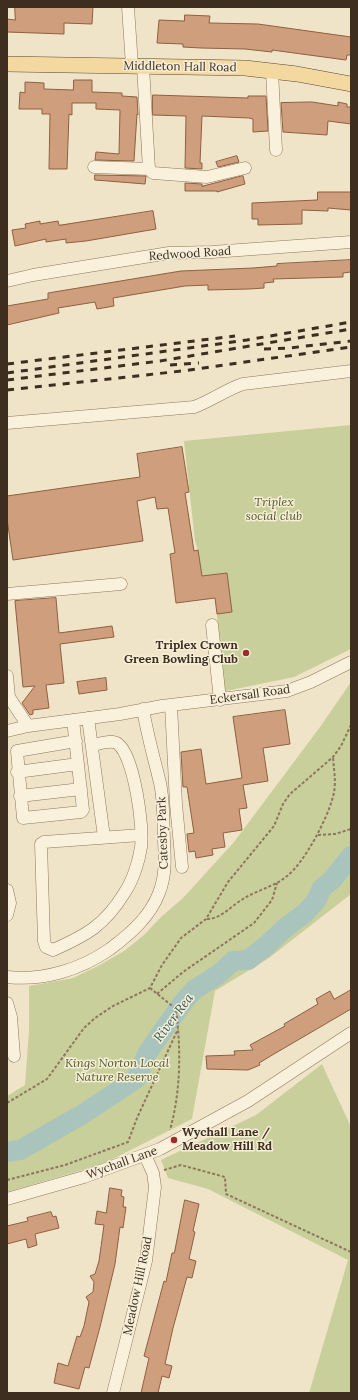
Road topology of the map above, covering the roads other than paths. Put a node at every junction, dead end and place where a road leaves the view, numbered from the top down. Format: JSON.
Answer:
{"nodes":[{"id":1,"x":128,"y":7,"type":"edge"},
{"id":2,"x":7,"y":64,"type":"edge"},
{"id":3,"x":137,"y":66,"type":"junction"},
{"id":4,"x":272,"y":71,"type":"junction"},
{"id":5,"x":351,"y":84,"type":"edge"},
{"id":6,"x":276,"y":150,"type":"dead end"},
{"id":7,"x":94,"y":167,"type":"dead end"},
{"id":8,"x":245,"y":168,"type":"dead end"},
{"id":9,"x":149,"y":170,"type":"junction"},
{"id":10,"x":351,"y":242,"type":"edge"},
{"id":11,"x":7,"y":281,"type":"edge"},
{"id":12,"x":351,"y":371,"type":"edge"},
{"id":13,"x":7,"y":423,"type":"edge"},
{"id":14,"x":121,"y":584,"type":"dead end"},
{"id":15,"x":7,"y":594,"type":"edge"},
{"id":16,"x":212,"y":625,"type":"dead end"},
{"id":17,"x":351,"y":662,"type":"edge"},
{"id":18,"x":7,"y":676,"type":"edge"},
{"id":19,"x":220,"y":700,"type":"junction"},
{"id":20,"x":172,"y":705,"type":"junction"},
{"id":21,"x":143,"y":709,"type":"junction"},
{"id":22,"x":88,"y":718,"type":"junction"},
{"id":23,"x":73,"y":720,"type":"junction"},
{"id":24,"x":28,"y":726,"type":"junction"},
{"id":25,"x":7,"y":731,"type":"edge"},
{"id":26,"x":76,"y":741,"type":"junction"},
{"id":27,"x":92,"y":745,"type":"junction"},
{"id":28,"x":78,"y":764,"type":"junction"},
{"id":29,"x":17,"y":772,"type":"junction"},
{"id":30,"x":81,"y":789,"type":"junction"},
{"id":31,"x":20,"y":796,"type":"junction"},
{"id":32,"x":141,"y":835,"type":"junction"},
{"id":33,"x":104,"y":838,"type":"junction"},
{"id":34,"x":182,"y":867,"type":"dead end"},
{"id":35,"x":7,"y":890,"type":"edge"},
{"id":36,"x":7,"y":915,"type":"edge"},
{"id":37,"x":7,"y":977,"type":"edge"},
{"id":38,"x":7,"y":1003,"type":"edge"},
{"id":39,"x":351,"y":1033,"type":"edge"},
{"id":40,"x":14,"y":1056,"type":"dead end"},
{"id":41,"x":145,"y":1155,"type":"junction"},
{"id":42,"x":7,"y":1199,"type":"edge"},
{"id":43,"x":114,"y":1393,"type":"edge"}],
"edges":[{"from":1,"to":3,"type":"street"},
{"from":2,"to":3,"type":"main road","name":"Middleton Hall Road"},
{"from":3,"to":4,"type":"main road","name":"Middleton Hall Road"},
{"from":3,"to":9,"type":"street"},
{"from":4,"to":5,"type":"main road","name":"Middleton Hall Road"},
{"from":4,"to":6,"type":"street"},
{"from":7,"to":9,"type":"street"},
{"from":8,"to":9,"type":"street"},
{"from":10,"to":11,"type":"street","name":"Redwood Road"},
{"from":12,"to":13,"type":"street"},
{"from":14,"to":15,"type":"street"},
{"from":16,"to":19,"type":"street"},
{"from":17,"to":19,"type":"street","name":"Eckersall Road"},
{"from":18,"to":24,"type":"street"},
{"from":19,"to":20,"type":"street","name":"Eckersall Road"},
{"from":20,"to":21,"type":"street","name":"Eckersall Road"},
{"from":20,"to":34,"type":"street"},
{"from":21,"to":22,"type":"street","name":"Eckersall Road"},
{"from":21,"to":37,"type":"street","name":"Catesby Park"},
{"from":22,"to":23,"type":"street","name":"Eckersall Road"},
{"from":22,"to":27,"type":"street"},
{"from":23,"to":24,"type":"street","name":"Eckersall Road"},
{"from":23,"to":26,"type":"street"},
{"from":24,"to":25,"type":"street","name":"Eckersall Road"},
{"from":26,"to":28,"type":"street"},
{"from":26,"to":29,"type":"street"},
{"from":27,"to":32,"type":"street"},
{"from":27,"to":33,"type":"street"},
{"from":28,"to":29,"type":"street"},
{"from":28,"to":30,"type":"street"},
{"from":29,"to":31,"type":"street"},
{"from":30,"to":31,"type":"street"},
{"from":30,"to":31,"type":"street"},
{"from":32,"to":33,"type":"street"},
{"from":32,"to":33,"type":"street"},
{"from":35,"to":36,"type":"street"},
{"from":38,"to":40,"type":"street"},
{"from":39,"to":41,"type":"street","name":"Wychall Lane"},
{"from":41,"to":42,"type":"street","name":"Wychall Lane"},
{"from":41,"to":43,"type":"street","name":"Meadow Hill Road"}]}
